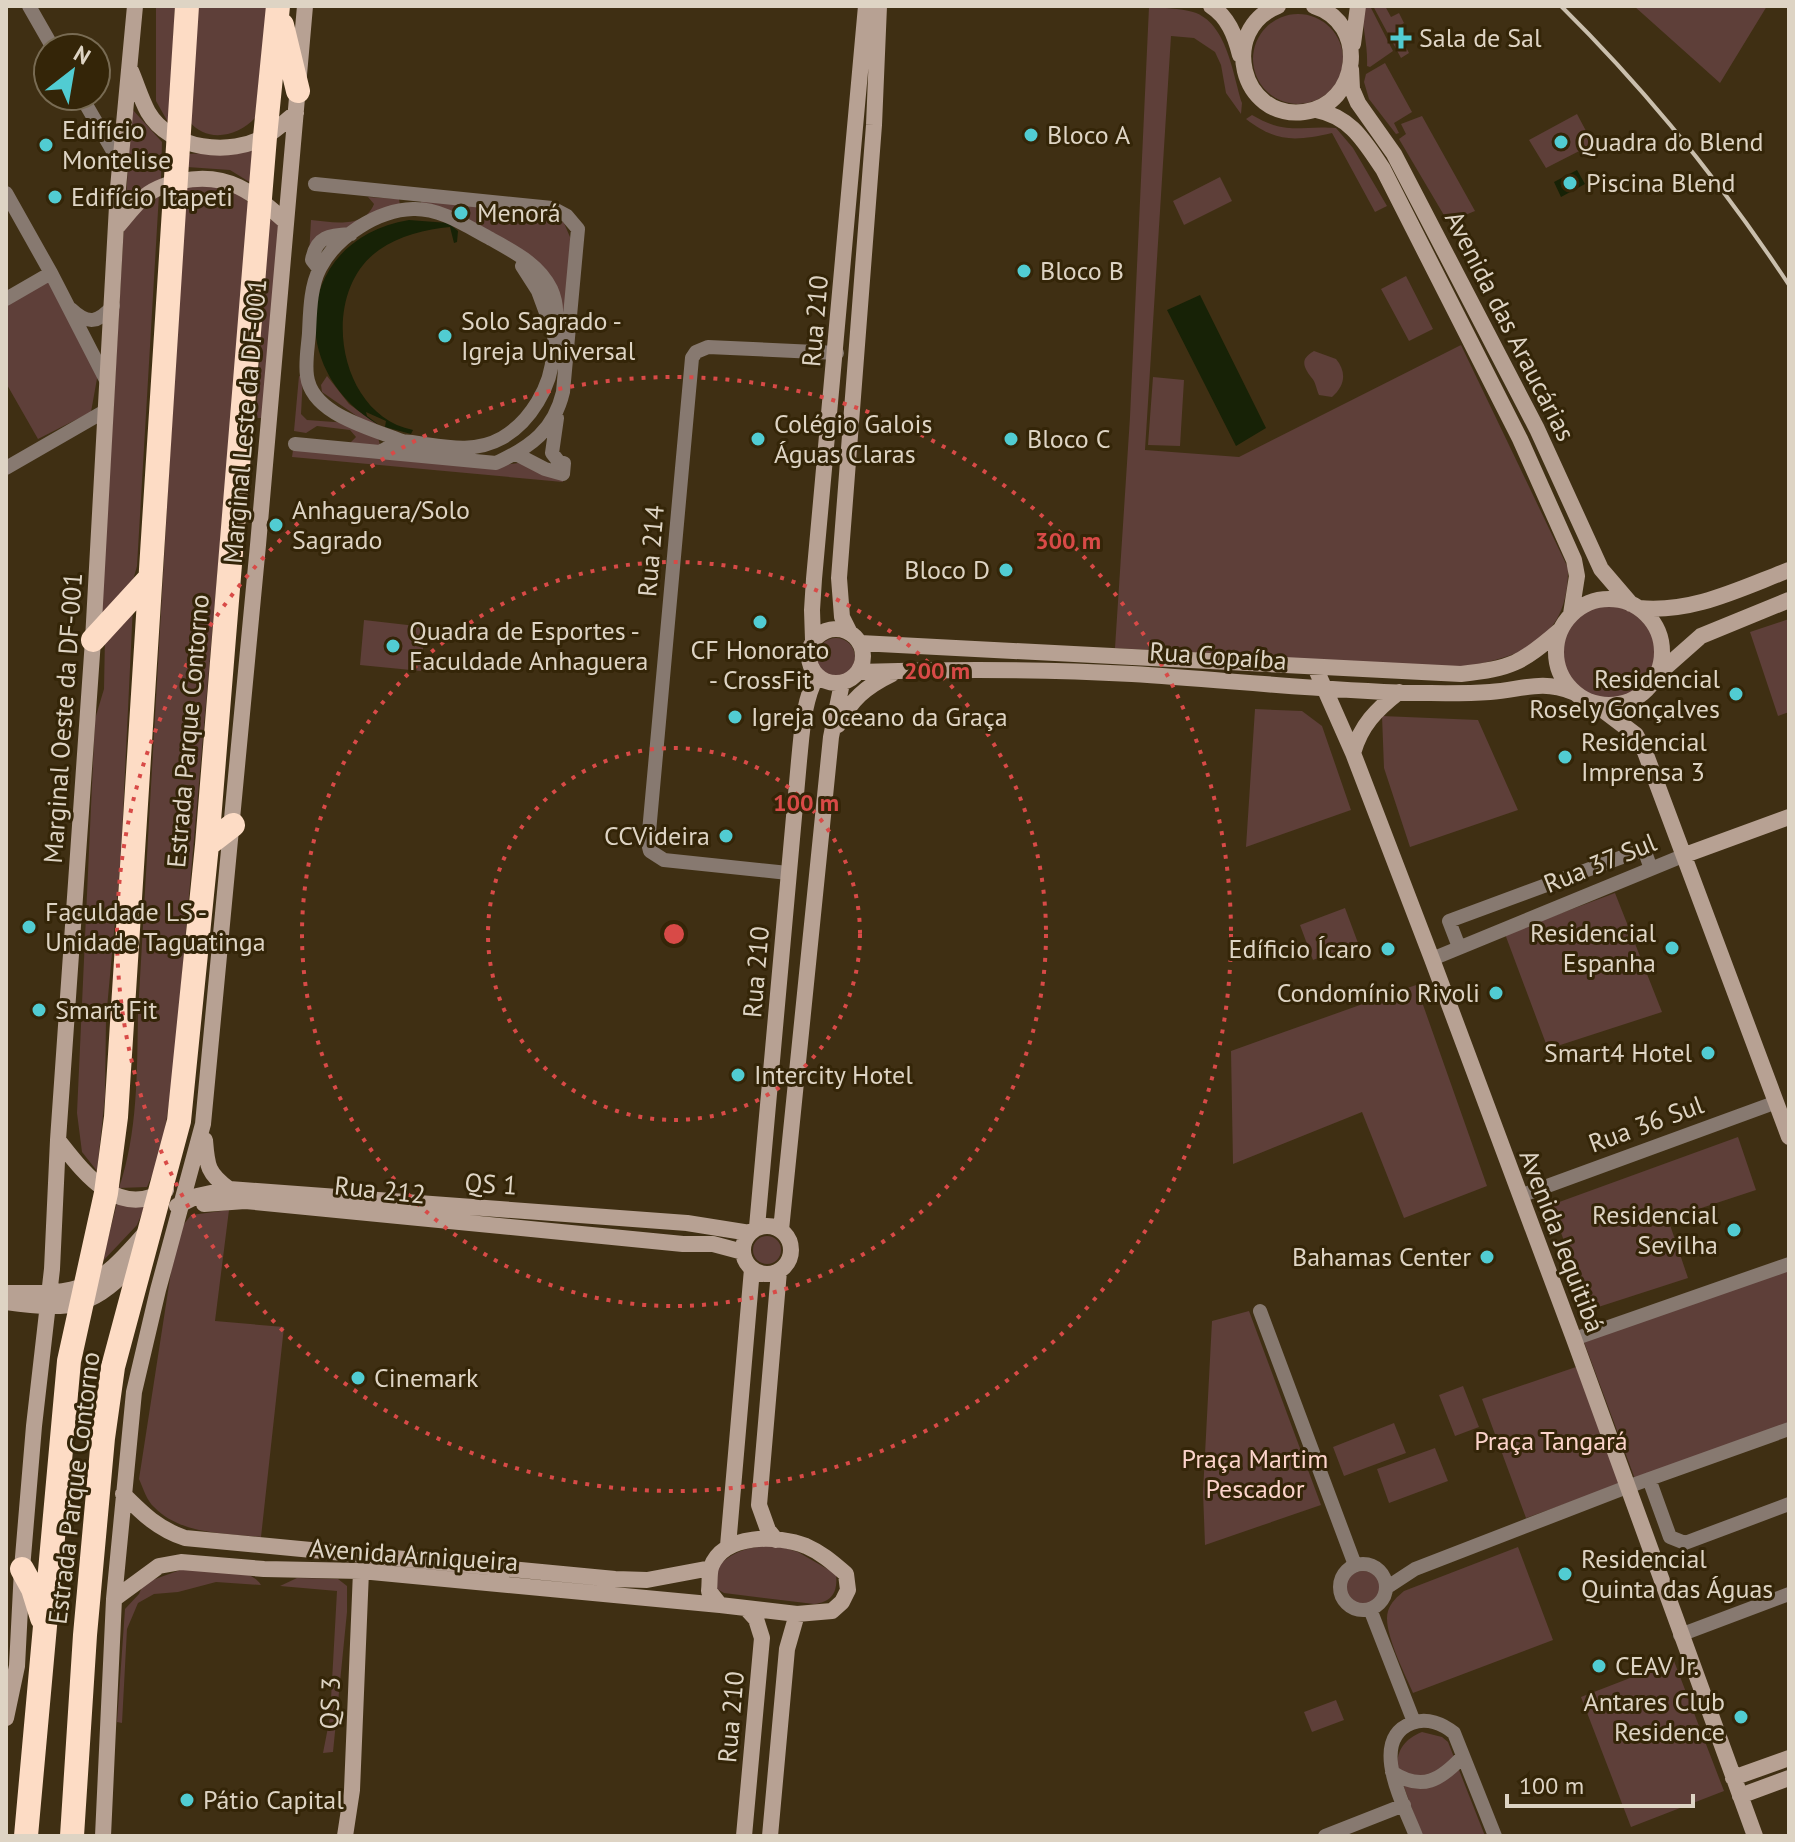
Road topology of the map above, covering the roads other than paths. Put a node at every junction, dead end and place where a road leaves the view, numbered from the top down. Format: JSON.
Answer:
{"nodes":[{"id":1,"x":29,"y":6,"type":"edge"},
{"id":2,"x":135,"y":6,"type":"edge"},
{"id":3,"x":187,"y":6,"type":"edge"},
{"id":4,"x":278,"y":6,"type":"edge"},
{"id":5,"x":305,"y":6,"type":"edge"},
{"id":6,"x":866,"y":6,"type":"edge"},
{"id":7,"x":879,"y":6,"type":"edge"},
{"id":8,"x":1211,"y":6,"type":"edge"},
{"id":9,"x":1271,"y":6,"type":"edge"},
{"id":10,"x":1314,"y":6,"type":"edge"},
{"id":11,"x":1358,"y":6,"type":"edge"},
{"id":12,"x":44,"y":32,"type":"edge"},
{"id":13,"x":1242,"y":59,"type":"junction"},
{"id":14,"x":1352,"y":62,"type":"junction"},
{"id":15,"x":131,"y":70,"type":"junction"},
{"id":16,"x":297,"y":102,"type":"junction"},
{"id":17,"x":1316,"y":110,"type":"junction"},
{"id":18,"x":90,"y":112,"type":"edge"},
{"id":19,"x":265,"y":137,"type":"junction"},
{"id":20,"x":180,"y":139,"type":"junction"},
{"id":21,"x":121,"y":165,"type":"junction"},
{"id":22,"x":177,"y":182,"type":"junction"},
{"id":23,"x":315,"y":184,"type":"dead end"},
{"id":24,"x":6,"y":193,"type":"edge"},
{"id":25,"x":261,"y":200,"type":"junction"},
{"id":26,"x":286,"y":222,"type":"junction"},
{"id":27,"x":117,"y":227,"type":"junction"},
{"id":28,"x":51,"y":273,"type":"junction"},
{"id":29,"x":6,"y":299,"type":"edge"},
{"id":30,"x":68,"y":306,"type":"junction"},
{"id":31,"x":113,"y":306,"type":"junction"},
{"id":32,"x":837,"y":353,"type":"junction"},
{"id":33,"x":107,"y":382,"type":"junction"},
{"id":34,"x":105,"y":411,"type":"junction"},
{"id":35,"x":558,"y":414,"type":"junction"},
{"id":36,"x":1537,"y":429,"type":"junction"},
{"id":37,"x":1520,"y":439,"type":"junction"},
{"id":38,"x":402,"y":441,"type":"junction"},
{"id":39,"x":295,"y":444,"type":"dead end"},
{"id":40,"x":380,"y":452,"type":"junction"},
{"id":41,"x":516,"y":454,"type":"junction"},
{"id":42,"x":6,"y":468,"type":"edge"},
{"id":43,"x":1789,"y":570,"type":"edge"},
{"id":44,"x":839,"y":578,"type":"junction"},
{"id":45,"x":149,"y":579,"type":"junction"},
{"id":46,"x":1789,"y":600,"type":"edge"},
{"id":47,"x":1635,"y":606,"type":"junction"},
{"id":48,"x":1571,"y":614,"type":"junction"},
{"id":49,"x":1560,"y":630,"type":"junction"},
{"id":50,"x":855,"y":638,"type":"junction"},
{"id":51,"x":93,"y":640,"type":"junction"},
{"id":52,"x":813,"y":640,"type":"junction"},
{"id":53,"x":892,"y":643,"type":"junction"},
{"id":54,"x":1315,"y":667,"type":"junction"},
{"id":55,"x":898,"y":671,"type":"junction"},
{"id":56,"x":858,"y":672,"type":"junction"},
{"id":57,"x":1658,"y":674,"type":"junction"},
{"id":58,"x":817,"y":675,"type":"junction"},
{"id":59,"x":842,"y":683,"type":"junction"},
{"id":60,"x":1326,"y":688,"type":"junction"},
{"id":61,"x":1399,"y":692,"type":"junction"},
{"id":62,"x":1573,"y":692,"type":"junction"},
{"id":63,"x":1595,"y":704,"type":"junction"},
{"id":64,"x":831,"y":737,"type":"junction"},
{"id":65,"x":1353,"y":753,"type":"junction"},
{"id":66,"x":1789,"y":817,"type":"edge"},
{"id":67,"x":233,"y":825,"type":"junction"},
{"id":68,"x":207,"y":845,"type":"junction"},
{"id":69,"x":1685,"y":855,"type":"junction"},
{"id":70,"x":1651,"y":869,"type":"junction"},
{"id":71,"x":788,"y":873,"type":"junction"},
{"id":72,"x":1459,"y":947,"type":"junction"},
{"id":73,"x":1432,"y":959,"type":"junction"},
{"id":74,"x":1782,"y":1100,"type":"edge"},
{"id":75,"x":203,"y":1124,"type":"junction"},
{"id":76,"x":1789,"y":1137,"type":"edge"},
{"id":77,"x":58,"y":1140,"type":"junction"},
{"id":78,"x":190,"y":1173,"type":"junction"},
{"id":79,"x":229,"y":1189,"type":"junction"},
{"id":80,"x":106,"y":1193,"type":"junction"},
{"id":81,"x":1520,"y":1196,"type":"junction"},
{"id":82,"x":173,"y":1206,"type":"junction"},
{"id":83,"x":754,"y":1230,"type":"junction"},
{"id":84,"x":781,"y":1230,"type":"junction"},
{"id":85,"x":147,"y":1239,"type":"junction"},
{"id":86,"x":743,"y":1252,"type":"junction"},
{"id":87,"x":1789,"y":1264,"type":"edge"},
{"id":88,"x":752,"y":1269,"type":"junction"},
{"id":89,"x":779,"y":1271,"type":"junction"},
{"id":90,"x":6,"y":1293,"type":"edge"},
{"id":91,"x":82,"y":1295,"type":"junction"},
{"id":92,"x":49,"y":1301,"type":"junction"},
{"id":93,"x":6,"y":1302,"type":"edge"},
{"id":94,"x":1260,"y":1311,"type":"dead end"},
{"id":95,"x":1574,"y":1339,"type":"junction"},
{"id":96,"x":1789,"y":1429,"type":"edge"},
{"id":97,"x":1649,"y":1479,"type":"junction"},
{"id":98,"x":1627,"y":1487,"type":"junction"},
{"id":99,"x":123,"y":1494,"type":"junction"},
{"id":100,"x":1789,"y":1504,"type":"edge"},
{"id":101,"x":776,"y":1540,"type":"junction"},
{"id":102,"x":255,"y":1544,"type":"junction"},
{"id":103,"x":728,"y":1546,"type":"junction"},
{"id":104,"x":1355,"y":1565,"type":"junction"},
{"id":105,"x":254,"y":1568,"type":"junction"},
{"id":106,"x":711,"y":1568,"type":"junction"},
{"id":107,"x":1377,"y":1568,"type":"junction"},
{"id":108,"x":22,"y":1569,"type":"junction"},
{"id":109,"x":1415,"y":1569,"type":"junction"},
{"id":110,"x":361,"y":1571,"type":"junction"},
{"id":111,"x":1386,"y":1588,"type":"junction"},
{"id":112,"x":1789,"y":1594,"type":"edge"},
{"id":113,"x":114,"y":1599,"type":"junction"},
{"id":114,"x":720,"y":1605,"type":"junction"},
{"id":115,"x":746,"y":1608,"type":"junction"},
{"id":116,"x":1370,"y":1609,"type":"junction"},
{"id":117,"x":797,"y":1614,"type":"junction"},
{"id":118,"x":45,"y":1627,"type":"junction"},
{"id":119,"x":1680,"y":1635,"type":"junction"},
{"id":120,"x":6,"y":1718,"type":"edge"},
{"id":121,"x":1414,"y":1722,"type":"junction"},
{"id":122,"x":1463,"y":1756,"type":"junction"},
{"id":123,"x":1789,"y":1758,"type":"edge"},
{"id":124,"x":1392,"y":1772,"type":"junction"},
{"id":125,"x":1733,"y":1778,"type":"junction"},
{"id":126,"x":1789,"y":1778,"type":"edge"},
{"id":127,"x":1740,"y":1796,"type":"junction"},
{"id":128,"x":1404,"y":1805,"type":"junction"},
{"id":129,"x":26,"y":1836,"type":"edge"},
{"id":130,"x":72,"y":1836,"type":"edge"},
{"id":131,"x":103,"y":1836,"type":"edge"},
{"id":132,"x":345,"y":1836,"type":"edge"},
{"id":133,"x":744,"y":1836,"type":"edge"},
{"id":134,"x":770,"y":1836,"type":"edge"},
{"id":135,"x":1325,"y":1836,"type":"edge"},
{"id":136,"x":1416,"y":1836,"type":"edge"},
{"id":137,"x":1495,"y":1836,"type":"edge"},
{"id":138,"x":1755,"y":1836,"type":"edge"}],
"edges":[{"from":1,"to":12,"type":"street"},
{"from":2,"to":15,"type":"main road","name":"Marginal Oeste da DF-001"},
{"from":3,"to":20,"type":"highway","name":"Estrada Parque Contorno"},
{"from":4,"to":16,"type":"highway"},
{"from":4,"to":19,"type":"highway","name":"Estrada Parque Contorno"},
{"from":5,"to":16,"type":"main road","name":"Marginal Leste da DF-001"},
{"from":6,"to":32,"type":"main road","name":"Rua 210"},
{"from":7,"to":44,"type":"main road","name":"Rua 210"},
{"from":8,"to":13,"type":"main road"},
{"from":9,"to":13,"type":"main road"},
{"from":10,"to":14,"type":"main road"},
{"from":11,"to":14,"type":"main road"},
{"from":13,"to":17,"type":"main road"},
{"from":14,"to":17,"type":"main road"},
{"from":14,"to":36,"type":"main road","name":"Avenida das Araucárias"},
{"from":15,"to":20,"type":"main road"},
{"from":15,"to":21,"type":"main road","name":"Marginal Oeste da DF-001"},
{"from":16,"to":19,"type":"main road"},
{"from":16,"to":26,"type":"main road","name":"Marginal Leste da DF-001"},
{"from":17,"to":37,"type":"main road","name":"Avenida das Araucárias"},
{"from":18,"to":21,"type":"street"},
{"from":19,"to":20,"type":"main road"},
{"from":19,"to":25,"type":"highway","name":"Estrada Parque Contorno"},
{"from":20,"to":22,"type":"highway","name":"Estrada Parque Contorno"},
{"from":21,"to":27,"type":"main road","name":"Marginal Oeste da DF-001"},
{"from":22,"to":25,"type":"main road"},
{"from":22,"to":27,"type":"main road"},
{"from":22,"to":45,"type":"highway","name":"Estrada Parque Contorno"},
{"from":23,"to":35,"type":"street"},
{"from":24,"to":28,"type":"street"},
{"from":25,"to":26,"type":"main road"},
{"from":25,"to":68,"type":"highway","name":"Estrada Parque Contorno"},
{"from":26,"to":67,"type":"main road","name":"Marginal Leste da DF-001"},
{"from":27,"to":31,"type":"main road","name":"Marginal Oeste da DF-001"},
{"from":28,"to":29,"type":"street"},
{"from":28,"to":30,"type":"street"},
{"from":30,"to":31,"type":"street"},
{"from":30,"to":33,"type":"street"},
{"from":31,"to":33,"type":"main road","name":"Marginal Oeste da DF-001"},
{"from":32,"to":52,"type":"main road","name":"Rua 210"},
{"from":32,"to":71,"type":"street","name":"Rua 214"},
{"from":33,"to":34,"type":"main road","name":"Marginal Oeste da DF-001"},
{"from":34,"to":42,"type":"street"},
{"from":34,"to":51,"type":"main road","name":"Marginal Oeste da DF-001"},
{"from":35,"to":41,"type":"street"},
{"from":35,"to":41,"type":"street"},
{"from":36,"to":37,"type":"main road"},
{"from":36,"to":47,"type":"main road","name":"Avenida das Araucárias"},
{"from":37,"to":48,"type":"main road","name":"Avenida das Araucárias"},
{"from":38,"to":38,"type":"street"},
{"from":38,"to":40,"type":"street"},
{"from":39,"to":40,"type":"street"},
{"from":40,"to":41,"type":"street"},
{"from":43,"to":47,"type":"main road"},
{"from":44,"to":50,"type":"main road","name":"Rua 210"},
{"from":44,"to":53,"type":"main road"},
{"from":45,"to":51,"type":"highway"},
{"from":45,"to":80,"type":"highway","name":"Estrada Parque Contorno"},
{"from":46,"to":57,"type":"main road"},
{"from":47,"to":48,"type":"main road"},
{"from":47,"to":57,"type":"main road"},
{"from":48,"to":49,"type":"main road"},
{"from":49,"to":54,"type":"main road","name":"Rua Copaíba"},
{"from":49,"to":62,"type":"main road"},
{"from":50,"to":52,"type":"main road"},
{"from":50,"to":53,"type":"main road","name":"Rua Copaíba"},
{"from":50,"to":56,"type":"main road"},
{"from":51,"to":77,"type":"main road","name":"Marginal Oeste da DF-001"},
{"from":52,"to":58,"type":"main road"},
{"from":53,"to":54,"type":"main road","name":"Rua Copaíba"},
{"from":54,"to":60,"type":"main road","name":"Avenida Jequitibá"},
{"from":55,"to":56,"type":"main road","name":"Rua Copaíba"},
{"from":55,"to":60,"type":"main road","name":"Rua Copaíba"},
{"from":55,"to":64,"type":"main road"},
{"from":56,"to":59,"type":"main road"},
{"from":57,"to":63,"type":"main road"},
{"from":58,"to":59,"type":"main road"},
{"from":58,"to":71,"type":"main road","name":"Rua 210"},
{"from":59,"to":64,"type":"main road","name":"Rua 210"},
{"from":60,"to":61,"type":"main road","name":"Rua Copaíba"},
{"from":60,"to":65,"type":"main road","name":"Avenida Jequitibá"},
{"from":61,"to":62,"type":"main road","name":"Rua Copaíba"},
{"from":61,"to":65,"type":"main road"},
{"from":62,"to":63,"type":"main road"},
{"from":63,"to":69,"type":"main road"},
{"from":64,"to":84,"type":"main road","name":"Rua 210"},
{"from":65,"to":73,"type":"main road","name":"Avenida Jequitibá"},
{"from":66,"to":69,"type":"main road","name":"Rua 37 Sul"},
{"from":67,"to":68,"type":"highway"},
{"from":67,"to":75,"type":"main road","name":"Marginal Leste da DF-001"},
{"from":68,"to":82,"type":"highway","name":"Estrada Parque Contorno"},
{"from":69,"to":70,"type":"street","name":"Rua 37 Sul"},
{"from":69,"to":74,"type":"main road"},
{"from":70,"to":72,"type":"street","name":"Rua 37 Sul"},
{"from":70,"to":72,"type":"street"},
{"from":71,"to":83,"type":"main road","name":"Rua 210"},
{"from":72,"to":73,"type":"street","name":"Rua 37 Sul"},
{"from":73,"to":81,"type":"main road","name":"Avenida Jequitibá"},
{"from":74,"to":76,"type":"main road"},
{"from":74,"to":81,"type":"street","name":"Rua 36 Sul"},
{"from":75,"to":78,"type":"main road","name":"Marginal Leste da DF-001"},
{"from":75,"to":79,"type":"main road"},
{"from":77,"to":80,"type":"main road"},
{"from":77,"to":92,"type":"main road","name":"Marginal Oeste da DF-001"},
{"from":78,"to":82,"type":"main road"},
{"from":78,"to":82,"type":"main road","name":"Marginal Leste da DF-001"},
{"from":79,"to":82,"type":"main road"},
{"from":79,"to":83,"type":"main road","name":"QS 1"},
{"from":80,"to":82,"type":"main road"},
{"from":80,"to":91,"type":"highway","name":"Estrada Parque Contorno"},
{"from":81,"to":95,"type":"main road","name":"Avenida Jequitibá"},
{"from":82,"to":85,"type":"highway","name":"Estrada Parque Contorno"},
{"from":82,"to":86,"type":"main road","name":"Rua 212"},
{"from":82,"to":99,"type":"main road","name":"Marginal Leste da DF-001"},
{"from":83,"to":84,"type":"main road"},
{"from":83,"to":86,"type":"main road"},
{"from":84,"to":89,"type":"main road"},
{"from":85,"to":91,"type":"main road"},
{"from":85,"to":91,"type":"main road"},
{"from":85,"to":130,"type":"highway","name":"Estrada Parque Contorno"},
{"from":86,"to":88,"type":"main road"},
{"from":87,"to":95,"type":"street"},
{"from":88,"to":89,"type":"main road"},
{"from":88,"to":103,"type":"main road"},
{"from":89,"to":101,"type":"main road"},
{"from":90,"to":92,"type":"main road"},
{"from":91,"to":92,"type":"main road"},
{"from":91,"to":118,"type":"highway","name":"Estrada Parque Contorno"},
{"from":92,"to":93,"type":"main road"},
{"from":92,"to":108,"type":"main road","name":"Marginal Oeste da DF-001"},
{"from":94,"to":104,"type":"street"},
{"from":95,"to":98,"type":"main road","name":"Avenida Jequitibá"},
{"from":96,"to":97,"type":"street"},
{"from":97,"to":98,"type":"street"},
{"from":97,"to":100,"type":"street"},
{"from":98,"to":109,"type":"street"},
{"from":98,"to":119,"type":"main road","name":"Avenida Jequitibá"},
{"from":99,"to":102,"type":"main road","name":"Avenida Arniqueira"},
{"from":99,"to":113,"type":"main road","name":"Marginal Leste da DF-001"},
{"from":101,"to":103,"type":"main road"},
{"from":101,"to":117,"type":"main road","name":"Avenida Arniqueira"},
{"from":102,"to":105,"type":"main road"},
{"from":102,"to":106,"type":"main road","name":"Avenida Arniqueira"},
{"from":103,"to":106,"type":"main road"},
{"from":104,"to":107,"type":"street"},
{"from":104,"to":116,"type":"street"},
{"from":105,"to":110,"type":"main road","name":"Avenida Arniqueira"},
{"from":105,"to":113,"type":"main road","name":"Avenida Arniqueira"},
{"from":106,"to":114,"type":"main road"},
{"from":107,"to":109,"type":"street"},
{"from":107,"to":111,"type":"street"},
{"from":108,"to":118,"type":"highway"},
{"from":108,"to":120,"type":"main road","name":"Marginal Oeste da DF-001"},
{"from":109,"to":111,"type":"street"},
{"from":110,"to":114,"type":"main road","name":"Avenida Arniqueira"},
{"from":110,"to":132,"type":"main road","name":"QS 3"},
{"from":111,"to":116,"type":"street"},
{"from":112,"to":119,"type":"street"},
{"from":113,"to":131,"type":"main road","name":"Marginal Leste da DF-001"},
{"from":114,"to":115,"type":"main road","name":"Avenida Arniqueira"},
{"from":115,"to":117,"type":"main road","name":"Avenida Arniqueira"},
{"from":115,"to":133,"type":"main road","name":"Rua 210"},
{"from":116,"to":121,"type":"street"},
{"from":117,"to":134,"type":"main road","name":"Rua 210"},
{"from":118,"to":129,"type":"highway","name":"Estrada Parque Contorno"},
{"from":119,"to":125,"type":"main road","name":"Avenida Jequitibá"},
{"from":121,"to":122,"type":"street"},
{"from":121,"to":124,"type":"street"},
{"from":122,"to":124,"type":"street"},
{"from":122,"to":137,"type":"street"},
{"from":123,"to":125,"type":"main road"},
{"from":124,"to":128,"type":"street"},
{"from":125,"to":127,"type":"main road","name":"Avenida Jequitibá"},
{"from":126,"to":127,"type":"main road"},
{"from":127,"to":138,"type":"main road","name":"Avenida Jequitibá"},
{"from":128,"to":135,"type":"street"},
{"from":128,"to":136,"type":"street"}]}
